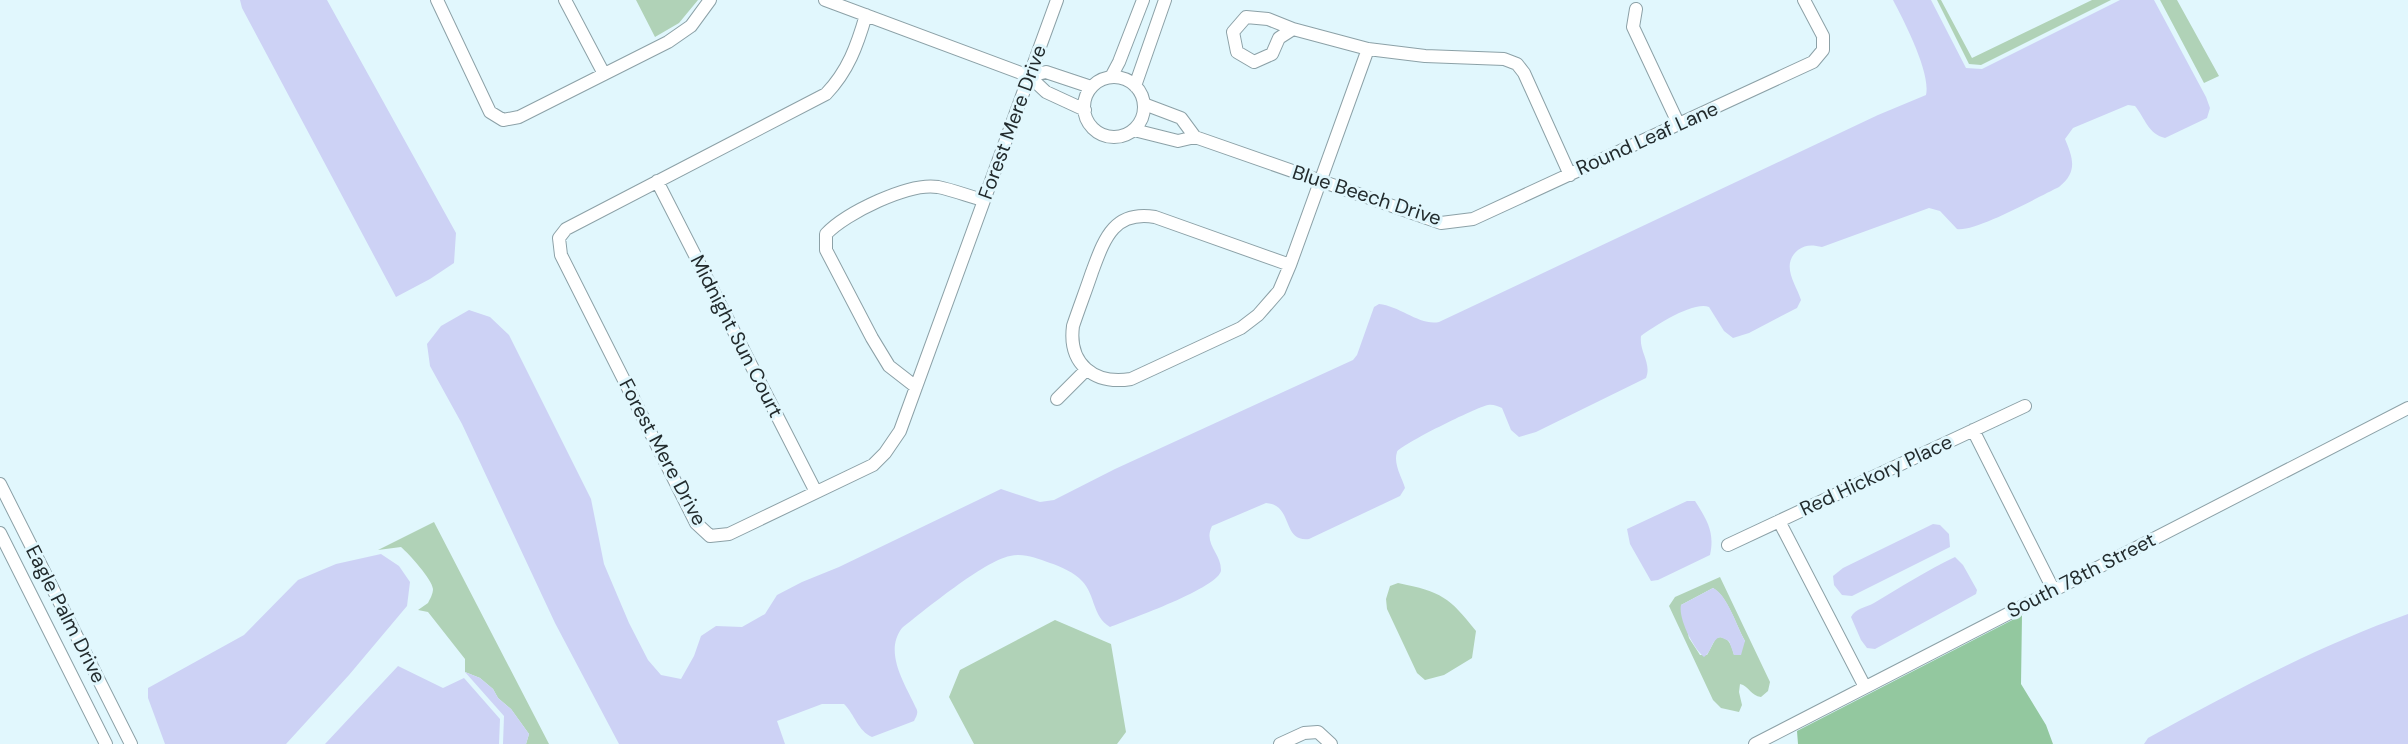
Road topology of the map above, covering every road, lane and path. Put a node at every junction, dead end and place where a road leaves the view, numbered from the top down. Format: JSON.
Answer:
{"nodes":[{"id":1,"x":437,"y":0,"type":"edge"},
{"id":2,"x":565,"y":0,"type":"edge"},
{"id":3,"x":710,"y":0,"type":"edge"},
{"id":4,"x":825,"y":0,"type":"edge"},
{"id":5,"x":1057,"y":0,"type":"edge"},
{"id":6,"x":1143,"y":0,"type":"edge"},
{"id":7,"x":1165,"y":0,"type":"edge"},
{"id":8,"x":1804,"y":0,"type":"edge"},
{"id":9,"x":1636,"y":9,"type":"dead end"},
{"id":10,"x":866,"y":15,"type":"junction"},
{"id":11,"x":1293,"y":29,"type":"junction"},
{"id":12,"x":1368,"y":49,"type":"junction"},
{"id":13,"x":604,"y":74,"type":"junction"},
{"id":14,"x":1029,"y":76,"type":"junction"},
{"id":15,"x":1111,"y":77,"type":"junction"},
{"id":16,"x":1135,"y":86,"type":"junction"},
{"id":17,"x":1092,"y":87,"type":"junction"},
{"id":18,"x":1144,"y":104,"type":"junction"},
{"id":19,"x":1084,"y":110,"type":"junction"},
{"id":20,"x":1679,"y":125,"type":"junction"},
{"id":21,"x":1134,"y":130,"type":"junction"},
{"id":22,"x":1195,"y":137,"type":"junction"},
{"id":23,"x":1570,"y":175,"type":"junction"},
{"id":24,"x":657,"y":181,"type":"junction"},
{"id":25,"x":1319,"y":181,"type":"junction"},
{"id":26,"x":983,"y":200,"type":"junction"},
{"id":27,"x":1290,"y":265,"type":"junction"},
{"id":28,"x":1086,"y":370,"type":"junction"},
{"id":29,"x":916,"y":387,"type":"junction"},
{"id":30,"x":1057,"y":399,"type":"dead end"},
{"id":31,"x":2025,"y":406,"type":"dead end"},
{"id":32,"x":2408,"y":408,"type":"edge"},
{"id":33,"x":1972,"y":430,"type":"junction"},
{"id":34,"x":0,"y":484,"type":"edge"},
{"id":35,"x":816,"y":492,"type":"junction"},
{"id":36,"x":1779,"y":520,"type":"junction"},
{"id":37,"x":0,"y":533,"type":"edge"},
{"id":38,"x":1728,"y":545,"type":"dead end"},
{"id":39,"x":2053,"y":589,"type":"junction"},
{"id":40,"x":1865,"y":687,"type":"junction"},
{"id":41,"x":106,"y":744,"type":"edge"},
{"id":42,"x":131,"y":744,"type":"edge"},
{"id":43,"x":1280,"y":744,"type":"edge"},
{"id":44,"x":1331,"y":744,"type":"edge"},
{"id":45,"x":1755,"y":744,"type":"edge"}],
"edges":[{"from":1,"to":13,"type":"street"},
{"from":2,"to":13,"type":"street"},
{"from":3,"to":13,"type":"street"},
{"from":4,"to":10,"type":"street"},
{"from":5,"to":14,"type":"street","name":"Forest Mere Drive"},
{"from":6,"to":15,"type":"street"},
{"from":7,"to":16,"type":"street"},
{"from":8,"to":20,"type":"street","name":"Round Leaf Lane"},
{"from":9,"to":20,"type":"street"},
{"from":10,"to":14,"type":"street"},
{"from":10,"to":24,"type":"street","name":"Forest Mere Drive"},
{"from":11,"to":11,"type":"street","name":"Round Leaf Lane"},
{"from":11,"to":12,"type":"street","name":"Round Leaf Lane"},
{"from":12,"to":23,"type":"street","name":"Round Leaf Lane"},
{"from":12,"to":25,"type":"street"},
{"from":14,"to":17,"type":"street"},
{"from":14,"to":19,"type":"street"},
{"from":14,"to":26,"type":"street","name":"Forest Mere Drive"},
{"from":15,"to":16,"type":"street"},
{"from":15,"to":17,"type":"street"},
{"from":16,"to":18,"type":"street"},
{"from":17,"to":19,"type":"street"},
{"from":18,"to":21,"type":"street"},
{"from":18,"to":22,"type":"street","name":"Blue Beech Drive"},
{"from":19,"to":21,"type":"street"},
{"from":20,"to":23,"type":"street","name":"Round Leaf Lane"},
{"from":21,"to":22,"type":"street","name":"Blue Beech Drive"},
{"from":22,"to":25,"type":"street","name":"Blue Beech Drive"},
{"from":23,"to":25,"type":"street","name":"Blue Beech Drive"},
{"from":24,"to":35,"type":"street","name":"Midnight Sun Court"},
{"from":24,"to":35,"type":"street","name":"Forest Mere Drive"},
{"from":25,"to":27,"type":"street"},
{"from":26,"to":29,"type":"street","name":"Forest Mere Drive"},
{"from":26,"to":29,"type":"street"},
{"from":27,"to":28,"type":"street"},
{"from":27,"to":28,"type":"street"},
{"from":28,"to":30,"type":"street"},
{"from":29,"to":35,"type":"street","name":"Forest Mere Drive"},
{"from":31,"to":33,"type":"street","name":"Red Hickory Place"},
{"from":32,"to":39,"type":"street","name":"South 78th Street"},
{"from":33,"to":36,"type":"street","name":"Red Hickory Place"},
{"from":33,"to":39,"type":"street"},
{"from":34,"to":42,"type":"street","name":"Eagle Palm Drive"},
{"from":36,"to":38,"type":"street","name":"Red Hickory Place"},
{"from":36,"to":40,"type":"street"},
{"from":37,"to":41,"type":"street","name":"Eagle Palm Drive"},
{"from":39,"to":40,"type":"street","name":"South 78th Street"},
{"from":40,"to":45,"type":"street","name":"South 78th Street"},
{"from":43,"to":44,"type":"street"}]}
